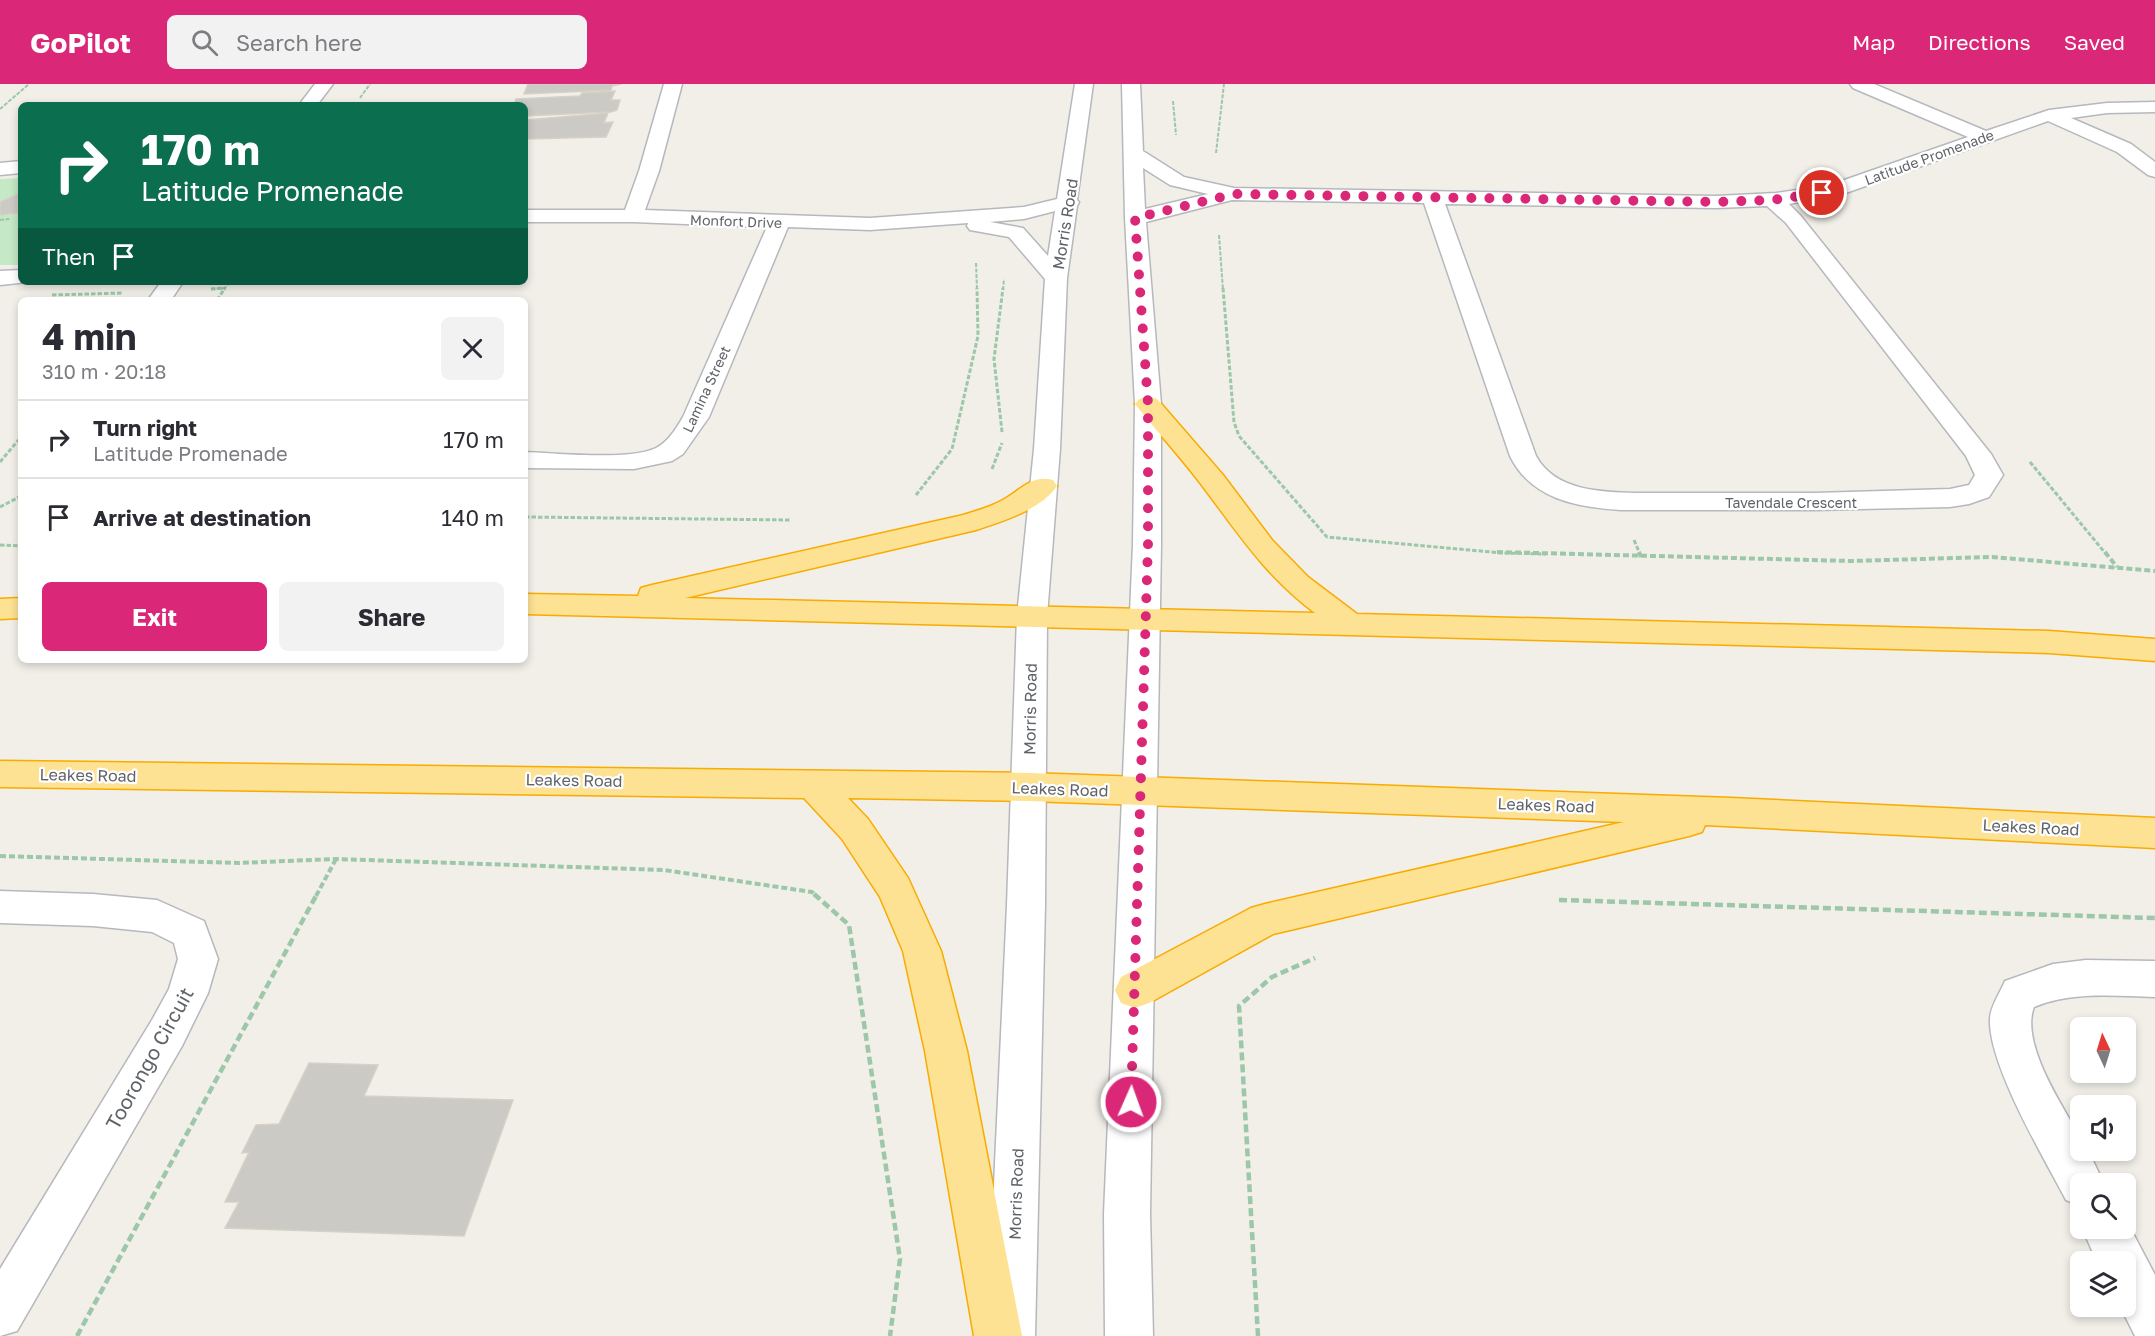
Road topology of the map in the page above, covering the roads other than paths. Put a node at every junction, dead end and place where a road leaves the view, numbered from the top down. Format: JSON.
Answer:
{"nodes":[{"id":1,"x":324,"y":84,"type":"edge"},
{"id":2,"x":673,"y":84,"type":"edge"},
{"id":3,"x":1084,"y":84,"type":"edge"},
{"id":4,"x":1131,"y":84,"type":"edge"},
{"id":5,"x":1859,"y":84,"type":"edge"},
{"id":6,"x":310,"y":102,"type":"edge"},
{"id":7,"x":2155,"y":107,"type":"edge"},
{"id":8,"x":2049,"y":115,"type":"junction"},
{"id":9,"x":1984,"y":137,"type":"junction"},
{"id":10,"x":1132,"y":153,"type":"junction"},
{"id":11,"x":18,"y":167,"type":"edge"},
{"id":12,"x":0,"y":169,"type":"edge"},
{"id":13,"x":2155,"y":171,"type":"edge"},
{"id":14,"x":1234,"y":194,"type":"junction"},
{"id":15,"x":1432,"y":196,"type":"junction"},
{"id":16,"x":1772,"y":200,"type":"junction"},
{"id":17,"x":1069,"y":202,"type":"junction"},
{"id":18,"x":528,"y":216,"type":"edge"},
{"id":19,"x":633,"y":216,"type":"junction"},
{"id":20,"x":1135,"y":218,"type":"junction"},
{"id":21,"x":946,"y":220,"type":"junction"},
{"id":22,"x":780,"y":222,"type":"junction"},
{"id":23,"x":18,"y":277,"type":"edge"},
{"id":24,"x":0,"y":278,"type":"edge"},
{"id":25,"x":1056,"y":278,"type":"junction"},
{"id":26,"x":1148,"y":404,"type":"junction"},
{"id":27,"x":528,"y":460,"type":"edge"},
{"id":28,"x":1043,"y":486,"type":"junction"},
{"id":29,"x":528,"y":604,"type":"edge"},
{"id":30,"x":603,"y":606,"type":"junction"},
{"id":31,"x":18,"y":608,"type":"edge"},
{"id":32,"x":0,"y":609,"type":"edge"},
{"id":33,"x":1032,"y":616,"type":"junction"},
{"id":34,"x":1146,"y":619,"type":"junction"},
{"id":35,"x":1351,"y":625,"type":"junction"},
{"id":36,"x":2155,"y":650,"type":"edge"},
{"id":37,"x":0,"y":774,"type":"edge"},
{"id":38,"x":812,"y":783,"type":"junction"},
{"id":39,"x":1029,"y":788,"type":"junction"},
{"id":40,"x":1140,"y":791,"type":"junction"},
{"id":41,"x":1731,"y":812,"type":"junction"},
{"id":42,"x":2155,"y":833,"type":"edge"},
{"id":43,"x":0,"y":907,"type":"edge"},
{"id":44,"x":2155,"y":980,"type":"edge"},
{"id":45,"x":1135,"y":990,"type":"junction"},
{"id":46,"x":2076,"y":1173,"type":"edge"},
{"id":47,"x":2136,"y":1288,"type":"edge"},
{"id":48,"x":0,"y":1314,"type":"edge"},
{"id":49,"x":2155,"y":1325,"type":"edge"},
{"id":50,"x":998,"y":1336,"type":"edge"},
{"id":51,"x":1011,"y":1336,"type":"edge"},
{"id":52,"x":1129,"y":1336,"type":"edge"}],
"edges":[{"from":1,"to":6,"type":"street"},
{"from":2,"to":19,"type":"street"},
{"from":3,"to":17,"type":"street","name":"Morris Road"},
{"from":4,"to":10,"type":"street"},
{"from":5,"to":9,"type":"street"},
{"from":7,"to":8,"type":"street","name":"Latitude Promenade"},
{"from":8,"to":9,"type":"street","name":"Latitude Promenade"},
{"from":8,"to":13,"type":"street"},
{"from":9,"to":16,"type":"street","name":"Latitude Promenade"},
{"from":10,"to":14,"type":"street","name":"Latitude Promenade"},
{"from":10,"to":20,"type":"street"},
{"from":11,"to":12,"type":"street"},
{"from":14,"to":15,"type":"street","name":"Latitude Promenade"},
{"from":14,"to":20,"type":"street","name":"Latitude Promenade"},
{"from":15,"to":16,"type":"street","name":"Latitude Promenade"},
{"from":15,"to":16,"type":"street","name":"Tavendale Crescent"},
{"from":17,"to":21,"type":"street","name":"Monfort Drive"},
{"from":17,"to":25,"type":"street","name":"Morris Road"},
{"from":18,"to":19,"type":"street","name":"Monfort Drive"},
{"from":19,"to":22,"type":"street","name":"Monfort Drive"},
{"from":20,"to":26,"type":"street"},
{"from":21,"to":22,"type":"street","name":"Monfort Drive"},
{"from":21,"to":25,"type":"street","name":"Monfort Drive"},
{"from":22,"to":27,"type":"street","name":"Lamina Street"},
{"from":23,"to":24,"type":"street"},
{"from":25,"to":28,"type":"street","name":"Morris Road"},
{"from":26,"to":34,"type":"street"},
{"from":26,"to":35,"type":"highway"},
{"from":28,"to":30,"type":"highway"},
{"from":28,"to":33,"type":"street","name":"Morris Road"},
{"from":29,"to":30,"type":"highway"},
{"from":30,"to":33,"type":"highway"},
{"from":31,"to":32,"type":"highway"},
{"from":33,"to":34,"type":"highway"},
{"from":33,"to":39,"type":"street","name":"Morris Road"},
{"from":34,"to":35,"type":"highway"},
{"from":34,"to":40,"type":"street"},
{"from":35,"to":36,"type":"highway"},
{"from":37,"to":38,"type":"highway","name":"Leakes Road"},
{"from":38,"to":39,"type":"highway","name":"Leakes Road"},
{"from":38,"to":50,"type":"highway"},
{"from":39,"to":40,"type":"highway","name":"Leakes Road"},
{"from":39,"to":51,"type":"street","name":"Morris Road"},
{"from":40,"to":41,"type":"highway","name":"Leakes Road"},
{"from":40,"to":45,"type":"street"},
{"from":41,"to":42,"type":"highway","name":"Leakes Road"},
{"from":41,"to":45,"type":"highway"},
{"from":43,"to":48,"type":"street","name":"Toorongo Circuit"},
{"from":44,"to":46,"type":"street"},
{"from":45,"to":52,"type":"street"},
{"from":47,"to":49,"type":"street"}]}
